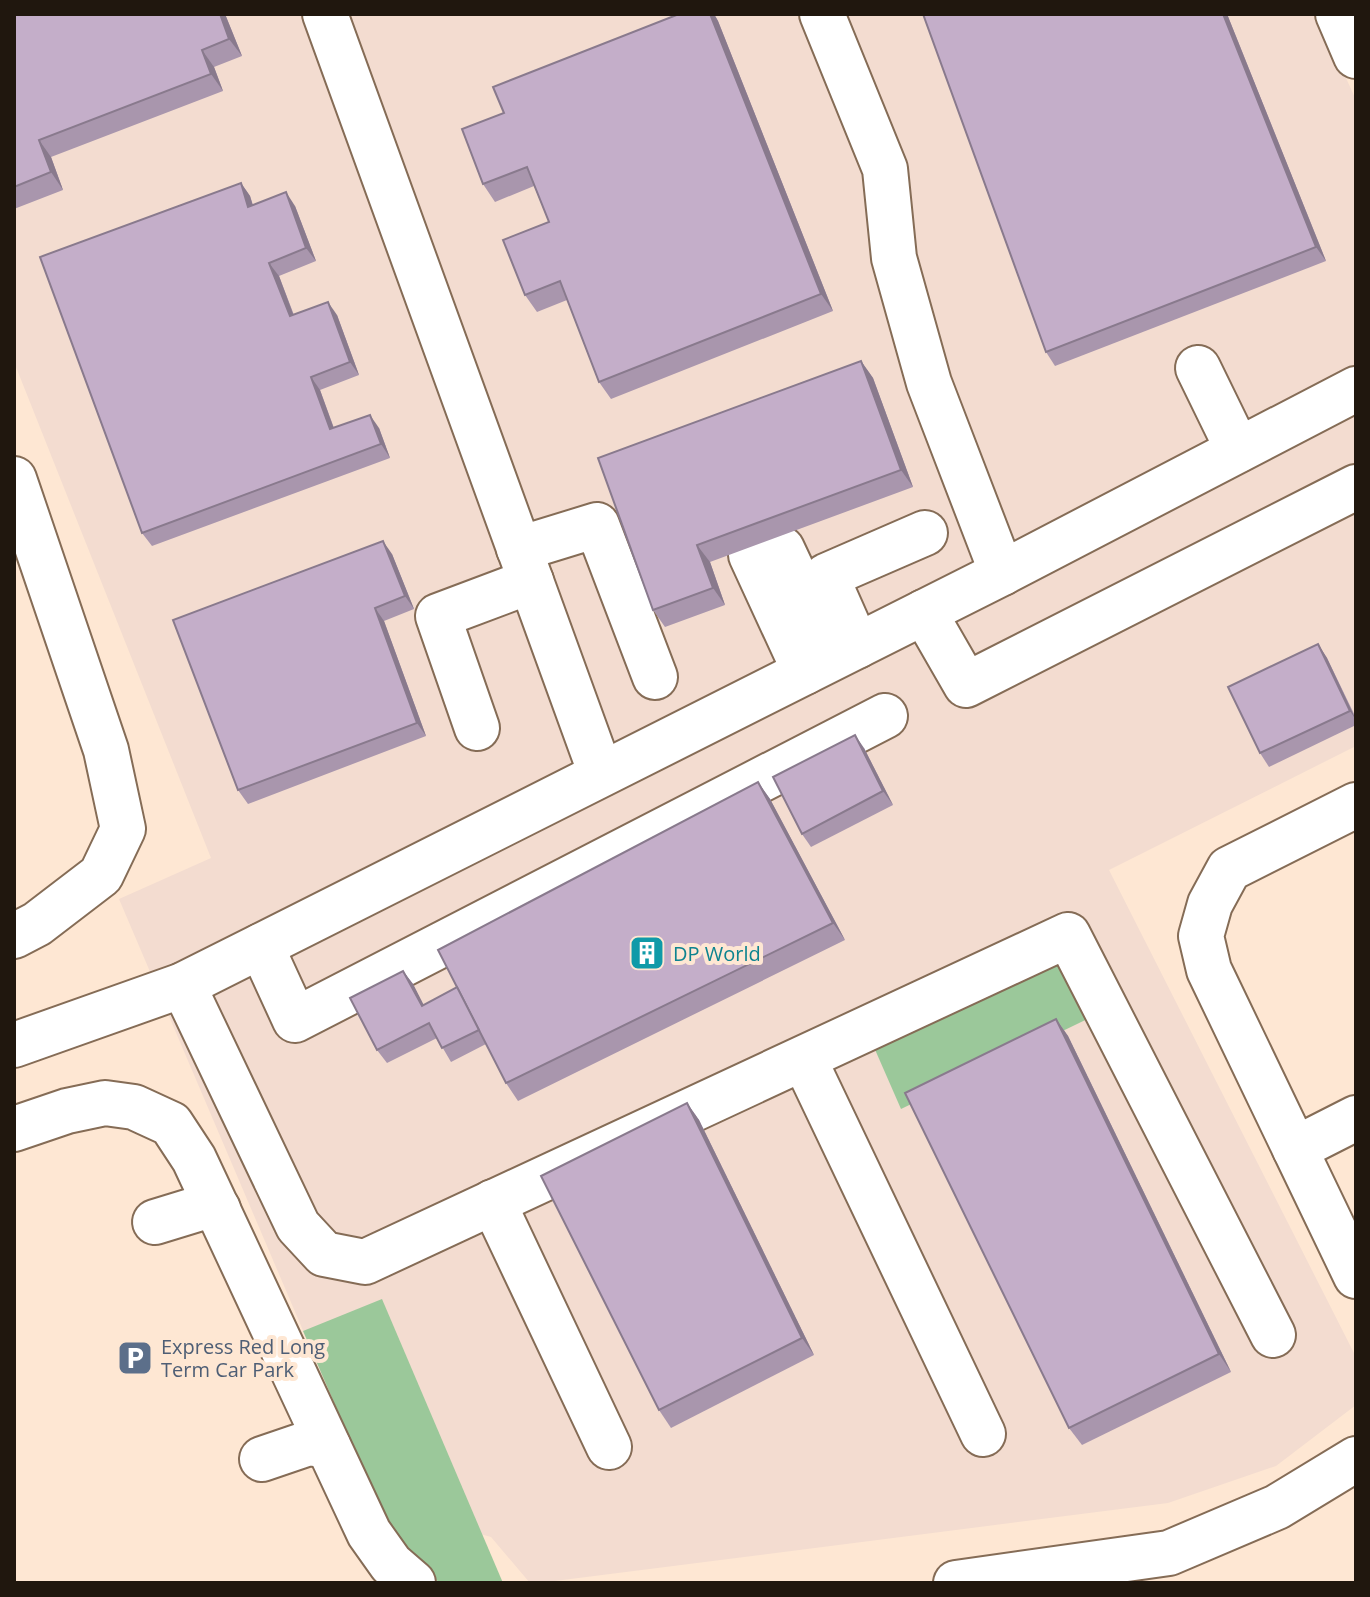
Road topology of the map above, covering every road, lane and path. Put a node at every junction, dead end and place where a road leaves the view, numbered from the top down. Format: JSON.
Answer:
{"nodes":[{"id":1,"x":325,"y":14,"type":"edge"},
{"id":2,"x":822,"y":14,"type":"edge"},
{"id":3,"x":1338,"y":14,"type":"edge"},
{"id":4,"x":1356,"y":56,"type":"edge"},
{"id":5,"x":1198,"y":368,"type":"dead end"},
{"id":6,"x":1356,"y":389,"type":"edge"},
{"id":7,"x":1238,"y":450,"type":"junction"},
{"id":8,"x":14,"y":479,"type":"edge"},
{"id":9,"x":1356,"y":487,"type":"edge"},
{"id":10,"x":925,"y":533,"type":"dead end"},
{"id":11,"x":23,"y":540,"type":"edge"},
{"id":12,"x":767,"y":552,"type":"edge"},
{"id":13,"x":525,"y":565,"type":"junction"},
{"id":14,"x":1002,"y":573,"type":"junction"},
{"id":15,"x":924,"y":612,"type":"junction"},
{"id":16,"x":832,"y":659,"type":"junction"},
{"id":17,"x":655,"y":677,"type":"dead end"},
{"id":18,"x":885,"y":716,"type":"dead end"},
{"id":19,"x":477,"y":728,"type":"dead end"},
{"id":20,"x":601,"y":774,"type":"junction"},
{"id":21,"x":1356,"y":805,"type":"edge"},
{"id":22,"x":14,"y":936,"type":"edge"},
{"id":23,"x":261,"y":946,"type":"junction"},
{"id":24,"x":183,"y":985,"type":"junction"},
{"id":25,"x":14,"y":1045,"type":"edge"},
{"id":26,"x":804,"y":1059,"type":"junction"},
{"id":27,"x":1356,"y":1118,"type":"edge"},
{"id":28,"x":14,"y":1129,"type":"edge"},
{"id":29,"x":1295,"y":1149,"type":"junction"},
{"id":30,"x":493,"y":1202,"type":"junction"},
{"id":31,"x":218,"y":1209,"type":"junction"},
{"id":32,"x":155,"y":1222,"type":"dead end"},
{"id":33,"x":1356,"y":1276,"type":"edge"},
{"id":34,"x":1273,"y":1335,"type":"dead end"},
{"id":35,"x":983,"y":1434,"type":"dead end"},
{"id":36,"x":328,"y":1446,"type":"junction"},
{"id":37,"x":609,"y":1447,"type":"dead end"},
{"id":38,"x":262,"y":1459,"type":"dead end"},
{"id":39,"x":1356,"y":1459,"type":"edge"},
{"id":40,"x":1175,"y":1568,"type":"edge"},
{"id":41,"x":413,"y":1583,"type":"edge"},
{"id":42,"x":956,"y":1583,"type":"edge"}],
"edges":[{"from":1,"to":13,"type":"street"},
{"from":2,"to":14,"type":"street"},
{"from":3,"to":4,"type":"street"},
{"from":5,"to":7,"type":"street"},
{"from":6,"to":7,"type":"street"},
{"from":7,"to":14,"type":"street"},
{"from":8,"to":11,"type":"street"},
{"from":9,"to":15,"type":"street"},
{"from":10,"to":16,"type":"street"},
{"from":11,"to":22,"type":"street"},
{"from":12,"to":16,"type":"street"},
{"from":13,"to":17,"type":"street"},
{"from":13,"to":19,"type":"street"},
{"from":13,"to":20,"type":"street"},
{"from":14,"to":15,"type":"street"},
{"from":15,"to":16,"type":"street"},
{"from":16,"to":20,"type":"street"},
{"from":18,"to":23,"type":"street"},
{"from":20,"to":23,"type":"street"},
{"from":21,"to":29,"type":"street"},
{"from":23,"to":24,"type":"street"},
{"from":24,"to":25,"type":"street"},
{"from":24,"to":30,"type":"street"},
{"from":26,"to":30,"type":"street"},
{"from":26,"to":34,"type":"street"},
{"from":26,"to":35,"type":"street"},
{"from":27,"to":29,"type":"street"},
{"from":28,"to":31,"type":"street"},
{"from":29,"to":33,"type":"street"},
{"from":30,"to":37,"type":"street"},
{"from":31,"to":32,"type":"street"},
{"from":31,"to":36,"type":"street"},
{"from":36,"to":38,"type":"street"},
{"from":36,"to":41,"type":"street"},
{"from":39,"to":40,"type":"street"},
{"from":40,"to":42,"type":"street"}]}
